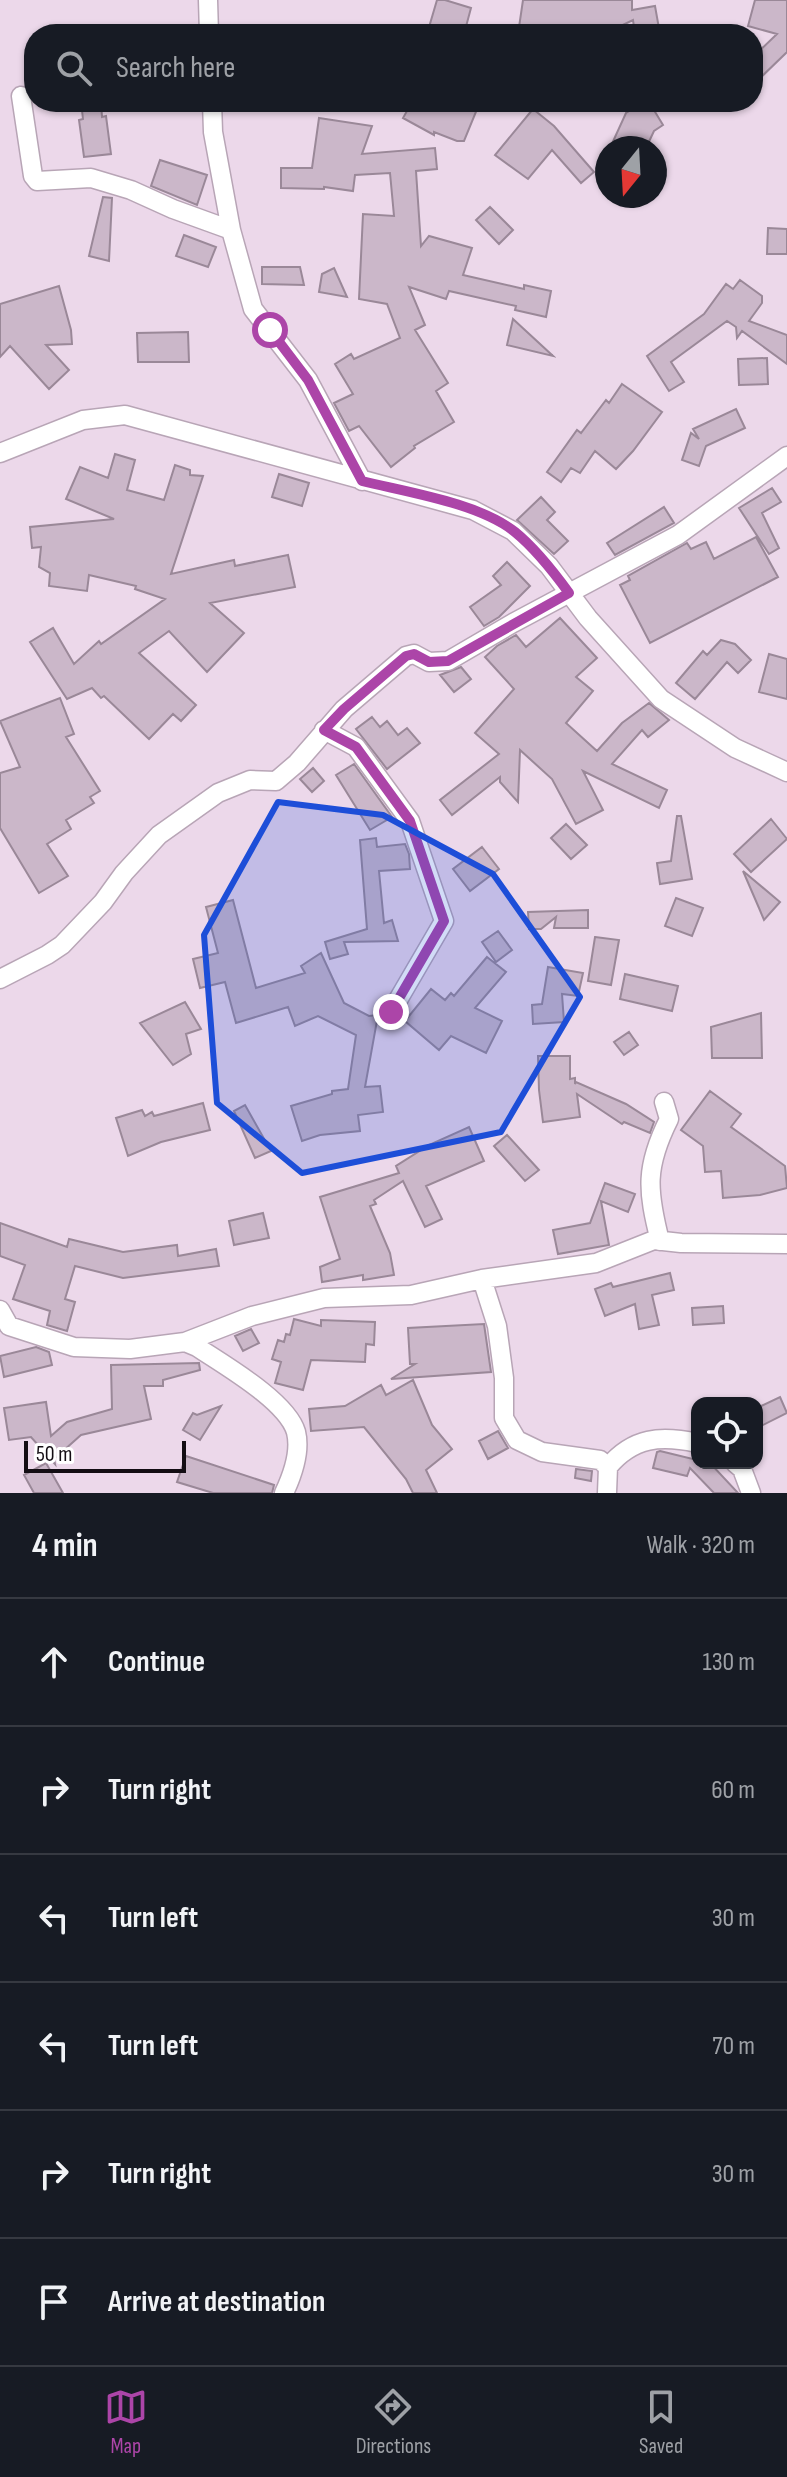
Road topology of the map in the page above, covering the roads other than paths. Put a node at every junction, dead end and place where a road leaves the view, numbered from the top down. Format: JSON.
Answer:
{"nodes":[{"id":1,"x":208,"y":0,"type":"edge"},
{"id":2,"x":209,"y":24,"type":"edge"},
{"id":3,"x":21,"y":96,"type":"dead end"},
{"id":4,"x":212,"y":112,"type":"edge"},
{"id":5,"x":231,"y":230,"type":"junction"},
{"id":6,"x":0,"y":453,"type":"edge"},
{"id":7,"x":787,"y":456,"type":"edge"},
{"id":8,"x":362,"y":481,"type":"junction"},
{"id":9,"x":569,"y":593,"type":"junction"},
{"id":10,"x":324,"y":730,"type":"junction"},
{"id":11,"x":787,"y":772,"type":"edge"},
{"id":12,"x":0,"y":979,"type":"edge"},
{"id":13,"x":391,"y":1012,"type":"dead end"},
{"id":14,"x":664,"y":1102,"type":"dead end"},
{"id":15,"x":660,"y":1241,"type":"junction"},
{"id":16,"x":787,"y":1244,"type":"edge"},
{"id":17,"x":482,"y":1279,"type":"junction"},
{"id":18,"x":3,"y":1323,"type":"edge"},
{"id":19,"x":185,"y":1342,"type":"junction"},
{"id":20,"x":691,"y":1442,"type":"edge"},
{"id":21,"x":608,"y":1467,"type":"junction"},
{"id":22,"x":742,"y":1469,"type":"edge"},
{"id":23,"x":284,"y":1493,"type":"edge"},
{"id":24,"x":607,"y":1493,"type":"edge"},
{"id":25,"x":751,"y":1493,"type":"edge"}],
"edges":[{"from":1,"to":2,"type":"street"},
{"from":3,"to":5,"type":"street"},
{"from":4,"to":5,"type":"street"},
{"from":5,"to":8,"type":"street"},
{"from":6,"to":8,"type":"street"},
{"from":7,"to":9,"type":"street"},
{"from":8,"to":9,"type":"street"},
{"from":9,"to":10,"type":"street"},
{"from":9,"to":11,"type":"street"},
{"from":10,"to":12,"type":"street"},
{"from":10,"to":13,"type":"street"},
{"from":14,"to":15,"type":"street"},
{"from":15,"to":16,"type":"street"},
{"from":15,"to":17,"type":"street"},
{"from":17,"to":19,"type":"street"},
{"from":17,"to":21,"type":"street"},
{"from":18,"to":19,"type":"street"},
{"from":19,"to":23,"type":"street"},
{"from":20,"to":21,"type":"street"},
{"from":21,"to":24,"type":"street"},
{"from":22,"to":25,"type":"street"}]}
